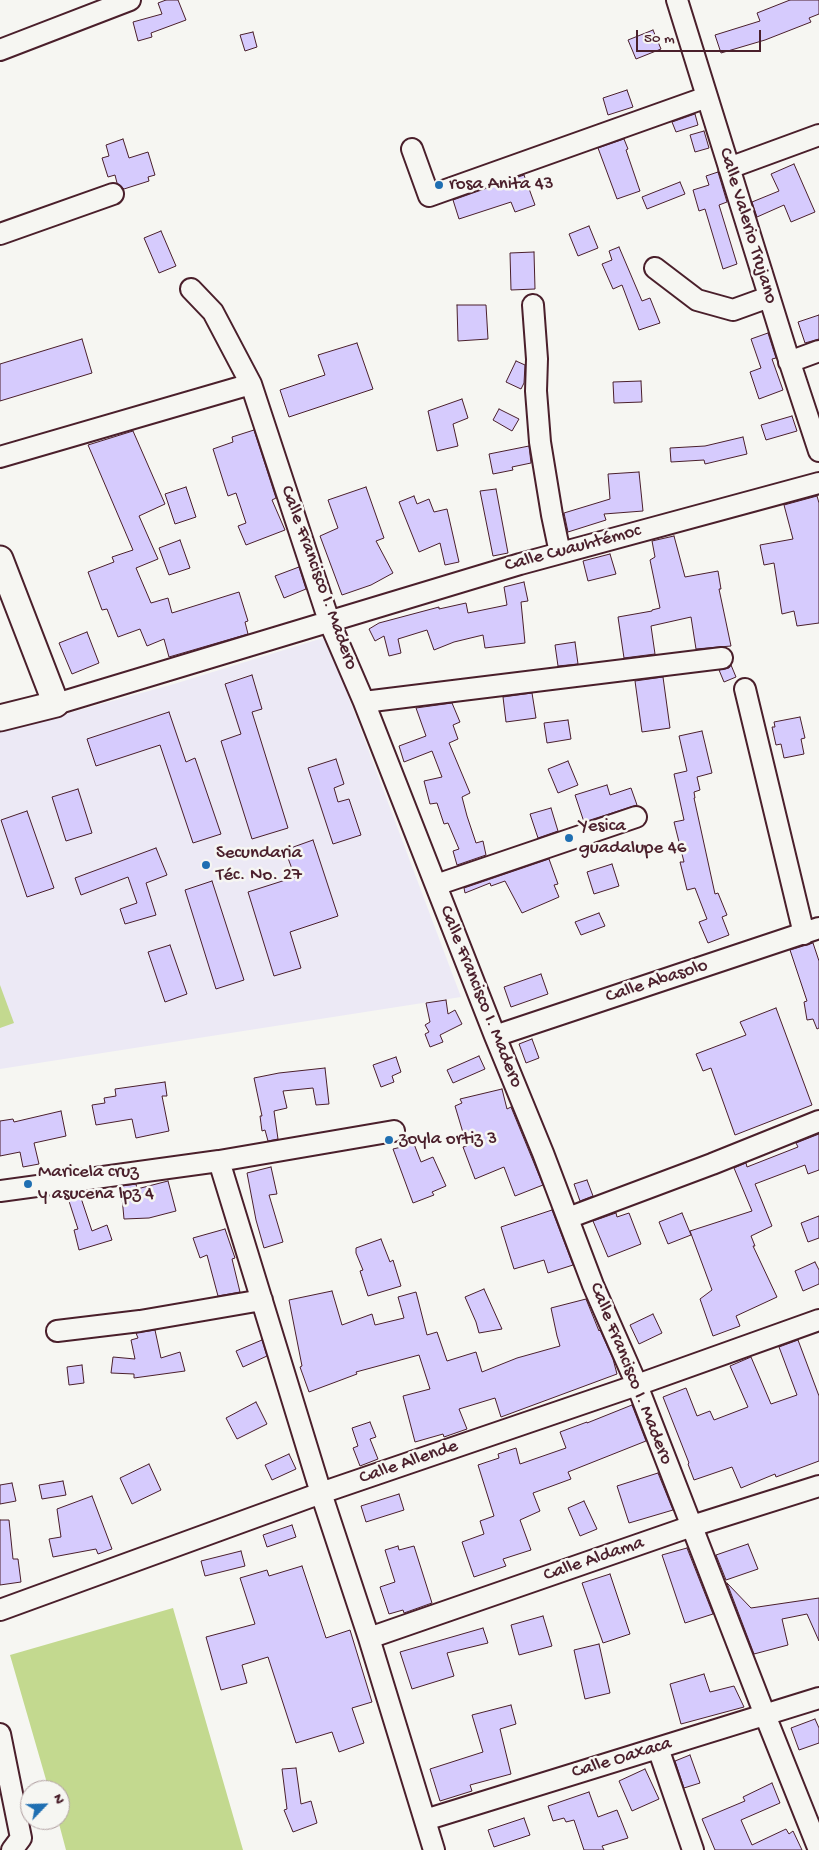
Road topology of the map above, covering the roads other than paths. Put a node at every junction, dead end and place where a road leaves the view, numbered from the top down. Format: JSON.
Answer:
{"nodes":[{"id":1,"x":130,"y":0,"type":"edge"},
{"id":2,"x":676,"y":0,"type":"edge"},
{"id":3,"x":0,"y":50,"type":"edge"},
{"id":4,"x":707,"y":97,"type":"junction"},
{"id":5,"x":819,"y":135,"type":"edge"},
{"id":6,"x":412,"y":149,"type":"dead end"},
{"id":7,"x":729,"y":168,"type":"junction"},
{"id":8,"x":113,"y":194,"type":"dead end"},
{"id":9,"x":0,"y":234,"type":"edge"},
{"id":10,"x":656,"y":268,"type":"dead end"},
{"id":11,"x":191,"y":289,"type":"dead end"},
{"id":12,"x":769,"y":297,"type":"junction"},
{"id":13,"x":533,"y":305,"type":"dead end"},
{"id":14,"x":819,"y":351,"type":"edge"},
{"id":15,"x":789,"y":362,"type":"junction"},
{"id":16,"x":251,"y":384,"type":"junction"},
{"id":17,"x":819,"y":451,"type":"edge"},
{"id":18,"x":0,"y":457,"type":"edge"},
{"id":19,"x":819,"y":483,"type":"edge"},
{"id":20,"x":560,"y":552,"type":"junction"},
{"id":21,"x":0,"y":559,"type":"edge"},
{"id":22,"x":329,"y":621,"type":"junction"},
{"id":23,"x":722,"y":658,"type":"dead end"},
{"id":24,"x":745,"y":690,"type":"dead end"},
{"id":25,"x":364,"y":702,"type":"junction"},
{"id":26,"x":56,"y":704,"type":"junction"},
{"id":27,"x":0,"y":718,"type":"edge"},
{"id":28,"x":636,"y":816,"type":"dead end"},
{"id":29,"x":436,"y":885,"type":"junction"},
{"id":30,"x":811,"y":931,"type":"edge"},
{"id":31,"x":495,"y":1036,"type":"junction"},
{"id":32,"x":819,"y":1121,"type":"edge"},
{"id":33,"x":394,"y":1131,"type":"dead end"},
{"id":34,"x":219,"y":1161,"type":"junction"},
{"id":35,"x":0,"y":1191,"type":"edge"},
{"id":36,"x":568,"y":1218,"type":"junction"},
{"id":37,"x":262,"y":1300,"type":"junction"},
{"id":38,"x":819,"y":1320,"type":"edge"},
{"id":39,"x":57,"y":1331,"type":"dead end"},
{"id":40,"x":637,"y":1385,"type":"junction"},
{"id":41,"x":819,"y":1486,"type":"edge"},
{"id":42,"x":321,"y":1493,"type":"junction"},
{"id":43,"x":692,"y":1526,"type":"junction"},
{"id":44,"x":0,"y":1610,"type":"edge"},
{"id":45,"x":369,"y":1638,"type":"junction"},
{"id":46,"x":819,"y":1698,"type":"edge"},
{"id":47,"x":765,"y":1716,"type":"junction"},
{"id":48,"x":0,"y":1734,"type":"edge"},
{"id":49,"x":658,"y":1748,"type":"junction"},
{"id":50,"x":425,"y":1820,"type":"junction"},
{"id":51,"x":12,"y":1850,"type":"edge"},
{"id":52,"x":434,"y":1850,"type":"edge"},
{"id":53,"x":693,"y":1850,"type":"edge"},
{"id":54,"x":819,"y":1850,"type":"edge"}],
"edges":[{"from":1,"to":3,"type":"street"},
{"from":2,"to":4,"type":"street","name":"Calle Valerio Trujano"},
{"from":4,"to":6,"type":"street"},
{"from":4,"to":7,"type":"street","name":"Calle Valerio Trujano"},
{"from":5,"to":7,"type":"street"},
{"from":7,"to":12,"type":"street","name":"Calle Valerio Trujano"},
{"from":8,"to":9,"type":"street"},
{"from":10,"to":12,"type":"street"},
{"from":11,"to":16,"type":"street","name":"Calle Francisco I. Madero"},
{"from":12,"to":15,"type":"street","name":"Calle Valerio Trujano"},
{"from":13,"to":20,"type":"street"},
{"from":14,"to":15,"type":"street"},
{"from":15,"to":17,"type":"street","name":"Calle Valerio Trujano"},
{"from":16,"to":18,"type":"street"},
{"from":16,"to":22,"type":"street","name":"Calle Francisco I. Madero"},
{"from":19,"to":20,"type":"street","name":"Calle Cuauhtémoc"},
{"from":20,"to":22,"type":"street","name":"Calle Cuauhtémoc"},
{"from":21,"to":26,"type":"main road"},
{"from":22,"to":25,"type":"street","name":"Calle Francisco I. Madero"},
{"from":22,"to":26,"type":"street","name":"Calle Cuauhtémoc"},
{"from":23,"to":25,"type":"street"},
{"from":24,"to":30,"type":"street"},
{"from":25,"to":29,"type":"street","name":"Calle Francisco I. Madero"},
{"from":26,"to":27,"type":"main road"},
{"from":28,"to":29,"type":"street"},
{"from":29,"to":31,"type":"street","name":"Calle Francisco I. Madero"},
{"from":30,"to":31,"type":"street","name":"Calle Abasolo"},
{"from":31,"to":36,"type":"street","name":"Calle Francisco I. Madero"},
{"from":32,"to":36,"type":"street"},
{"from":33,"to":34,"type":"street"},
{"from":34,"to":35,"type":"street"},
{"from":34,"to":37,"type":"street"},
{"from":36,"to":40,"type":"street","name":"Calle Francisco I. Madero"},
{"from":37,"to":39,"type":"street"},
{"from":37,"to":42,"type":"street"},
{"from":38,"to":40,"type":"street","name":"Calle Allende"},
{"from":40,"to":42,"type":"street","name":"Calle Allende"},
{"from":40,"to":43,"type":"street","name":"Calle Francisco I. Madero"},
{"from":41,"to":43,"type":"street","name":"Calle Aldama"},
{"from":42,"to":44,"type":"street","name":"Calle Allende"},
{"from":42,"to":45,"type":"street"},
{"from":43,"to":45,"type":"street","name":"Calle Aldama"},
{"from":43,"to":47,"type":"street","name":"Calle Francisco I. Madero"},
{"from":45,"to":50,"type":"street"},
{"from":46,"to":47,"type":"street","name":"Calle Oaxaca"},
{"from":47,"to":49,"type":"street","name":"Calle Oaxaca"},
{"from":47,"to":54,"type":"street","name":"Calle Francisco I. Madero"},
{"from":48,"to":51,"type":"street"},
{"from":49,"to":50,"type":"street","name":"Calle Oaxaca"},
{"from":49,"to":53,"type":"street"},
{"from":50,"to":52,"type":"street"}]}
